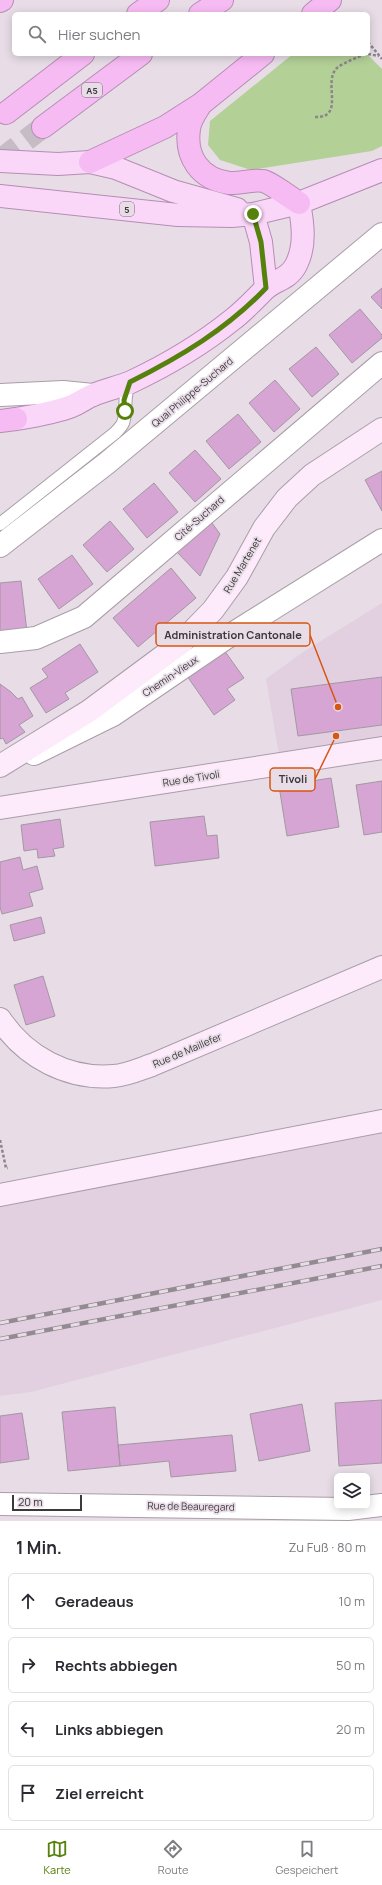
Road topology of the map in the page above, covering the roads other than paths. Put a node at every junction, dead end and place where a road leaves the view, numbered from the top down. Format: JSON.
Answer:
{"nodes":[{"id":1,"x":158,"y":0,"type":"edge"},
{"id":2,"x":222,"y":0,"type":"edge"},
{"id":3,"x":330,"y":0,"type":"edge"},
{"id":4,"x":141,"y":12,"type":"edge"},
{"id":5,"x":203,"y":12,"type":"edge"},
{"id":6,"x":315,"y":12,"type":"edge"},
{"id":7,"x":80,"y":56,"type":"edge"},
{"id":8,"x":139,"y":56,"type":"edge"},
{"id":9,"x":261,"y":56,"type":"edge"},
{"id":10,"x":201,"y":104,"type":"junction"},
{"id":11,"x":6,"y":113,"type":"dead end"},
{"id":12,"x":43,"y":127,"type":"tunnel mouth"},
{"id":13,"x":0,"y":161,"type":"edge"},
{"id":14,"x":90,"y":162,"type":"junction"},
{"id":15,"x":382,"y":170,"type":"edge"},
{"id":16,"x":0,"y":196,"type":"edge"},
{"id":17,"x":299,"y":203,"type":"junction"},
{"id":18,"x":253,"y":214,"type":"junction"},
{"id":19,"x":382,"y":234,"type":"edge"},
{"id":20,"x":266,"y":288,"type":"junction"},
{"id":21,"x":382,"y":363,"type":"edge"},
{"id":22,"x":130,"y":382,"type":"junction"},
{"id":23,"x":0,"y":395,"type":"edge"},
{"id":24,"x":93,"y":395,"type":"junction"},
{"id":25,"x":5,"y":424,"type":"edge"},
{"id":26,"x":382,"y":429,"type":"edge"},
{"id":27,"x":0,"y":524,"type":"edge"},
{"id":28,"x":382,"y":540,"type":"edge"},
{"id":29,"x":0,"y":546,"type":"edge"},
{"id":30,"x":0,"y":642,"type":"edge"},
{"id":31,"x":382,"y":748,"type":"edge"},
{"id":32,"x":6,"y":762,"type":"edge"},
{"id":33,"x":0,"y":808,"type":"edge"},
{"id":34,"x":382,"y":967,"type":"edge"},
{"id":35,"x":0,"y":1019,"type":"edge"},
{"id":36,"x":382,"y":1121,"type":"edge"},
{"id":37,"x":0,"y":1195,"type":"edge"},
{"id":38,"x":0,"y":1504,"type":"edge"},
{"id":39,"x":382,"y":1505,"type":"edge"},
{"id":40,"x":382,"y":1517,"type":"edge"},
{"id":41,"x":375,"y":1521,"type":"edge"}],
"edges":[{"from":1,"to":4,"type":"highway"},
{"from":2,"to":5,"type":"highway"},
{"from":3,"to":6,"type":"highway"},
{"from":7,"to":11,"type":"highway"},
{"from":8,"to":12,"type":"highway","number":"A5"},
{"from":9,"to":10,"type":"highway"},
{"from":10,"to":14,"type":"highway"},
{"from":10,"to":17,"type":"highway"},
{"from":13,"to":14,"type":"main road","number":"5"},
{"from":14,"to":18,"type":"main road","number":"5"},
{"from":15,"to":17,"type":"main road","number":"5"},
{"from":16,"to":18,"type":"main road","number":"5"},
{"from":17,"to":18,"type":"main road","number":"5"},
{"from":17,"to":20,"type":"main road"},
{"from":18,"to":20,"type":"main road"},
{"from":19,"to":29,"type":"street","name":"Quai Philippe-Suchard"},
{"from":20,"to":22,"type":"main road"},
{"from":21,"to":30,"type":"street","name":"Cité-Suchard"},
{"from":22,"to":24,"type":"main road"},
{"from":22,"to":27,"type":"lane"},
{"from":23,"to":24,"type":"street"},
{"from":24,"to":25,"type":"main road"},
{"from":26,"to":32,"type":"street","name":"Rue Martenet"},
{"from":28,"to":32,"type":"street","name":"Chemin-Vieux"},
{"from":31,"to":33,"type":"street","name":"Rue de Tivoli"},
{"from":34,"to":35,"type":"street","name":"Rue de Maillefer"},
{"from":36,"to":37,"type":"street"},
{"from":38,"to":39,"type":"street","name":"Rue de Beauregard"},
{"from":40,"to":41,"type":"street"}]}
